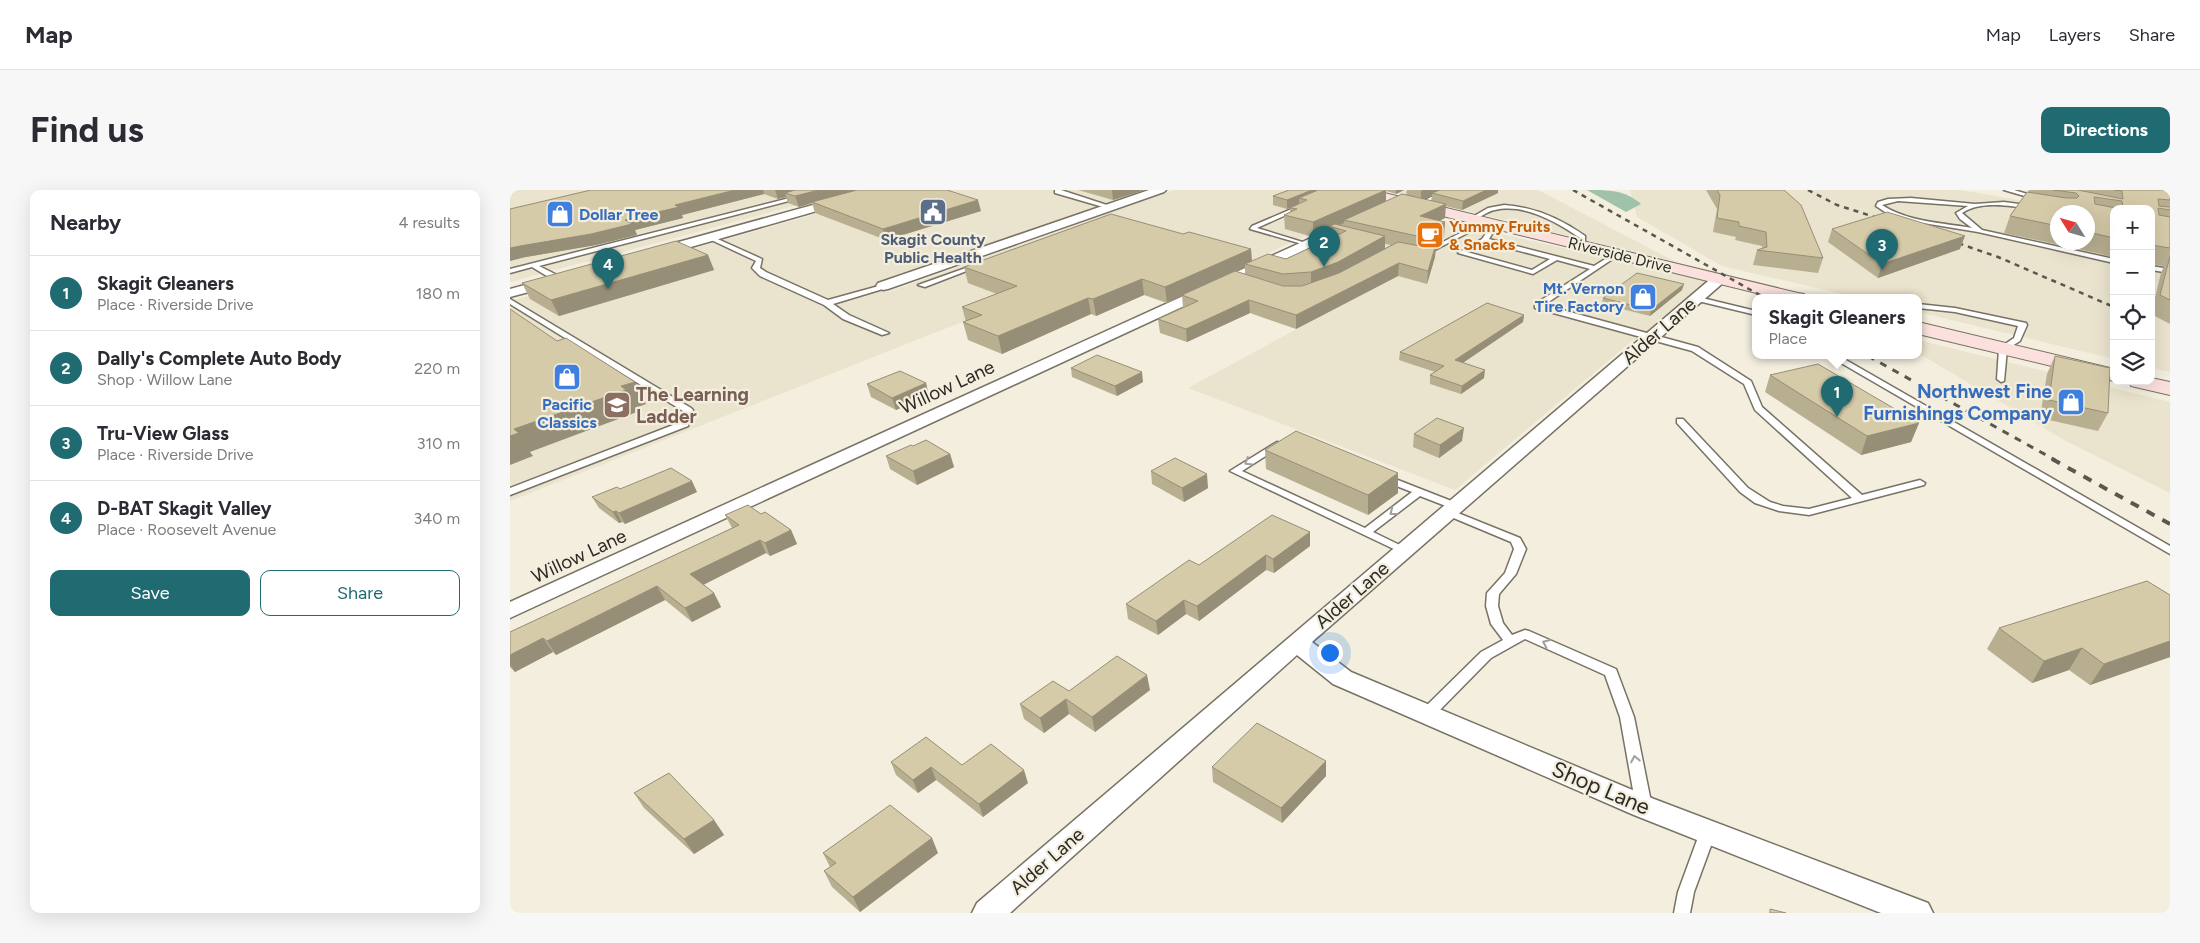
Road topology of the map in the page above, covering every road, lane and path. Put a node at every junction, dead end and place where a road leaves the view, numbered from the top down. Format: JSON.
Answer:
{"nodes":[{"id":1,"x":828,"y":190,"type":"edge"},
{"id":2,"x":879,"y":190,"type":"edge"},
{"id":3,"x":1058,"y":190,"type":"edge"},
{"id":4,"x":1160,"y":190,"type":"edge"},
{"id":5,"x":1354,"y":190,"type":"edge"},
{"id":6,"x":1451,"y":190,"type":"edge"},
{"id":7,"x":2007,"y":190,"type":"edge"},
{"id":8,"x":2047,"y":199,"type":"edge"},
{"id":9,"x":1403,"y":200,"type":"junction"},
{"id":10,"x":1988,"y":204,"type":"junction"},
{"id":11,"x":1306,"y":205,"type":"edge"},
{"id":12,"x":2044,"y":209,"type":"edge"},
{"id":13,"x":1110,"y":211,"type":"junction"},
{"id":14,"x":1479,"y":220,"type":"junction"},
{"id":15,"x":1502,"y":226,"type":"junction"},
{"id":16,"x":1980,"y":231,"type":"junction"},
{"id":17,"x":709,"y":237,"type":"junction"},
{"id":18,"x":1485,"y":240,"type":"junction"},
{"id":19,"x":1307,"y":244,"type":"junction"},
{"id":20,"x":1582,"y":246,"type":"junction"},
{"id":21,"x":1616,"y":254,"type":"junction"},
{"id":22,"x":1415,"y":255,"type":"edge"},
{"id":23,"x":643,"y":256,"type":"edge"},
{"id":24,"x":1556,"y":258,"type":"junction"},
{"id":25,"x":2110,"y":260,"type":"edge"},
{"id":26,"x":984,"y":263,"type":"edge"},
{"id":27,"x":534,"y":265,"type":"junction"},
{"id":28,"x":1595,"y":268,"type":"junction"},
{"id":29,"x":2155,"y":269,"type":"edge"},
{"id":30,"x":510,"y":271,"type":"edge"},
{"id":31,"x":2170,"y":271,"type":"edge"},
{"id":32,"x":563,"y":278,"type":"joint"},
{"id":33,"x":904,"y":279,"type":"junction"},
{"id":34,"x":1719,"y":279,"type":"junction"},
{"id":35,"x":922,"y":285,"type":"junction"},
{"id":36,"x":883,"y":286,"type":"joint"},
{"id":37,"x":930,"y":288,"type":"dead end"},
{"id":38,"x":510,"y":293,"type":"edge"},
{"id":39,"x":1781,"y":294,"type":"edge"},
{"id":40,"x":1697,"y":298,"type":"junction"},
{"id":41,"x":510,"y":301,"type":"edge"},
{"id":42,"x":827,"y":303,"type":"junction"},
{"id":43,"x":1922,"y":306,"type":"edge"},
{"id":44,"x":1752,"y":312,"type":"edge"},
{"id":45,"x":1922,"y":329,"type":"edge"},
{"id":46,"x":885,"y":333,"type":"dead end"},
{"id":47,"x":1651,"y":338,"type":"junction"},
{"id":48,"x":2002,"y":348,"type":"junction"},
{"id":49,"x":1838,"y":359,"type":"edge"},
{"id":50,"x":2110,"y":374,"type":"edge"},
{"id":51,"x":2001,"y":380,"type":"dead end"},
{"id":52,"x":2154,"y":385,"type":"edge"},
{"id":53,"x":2170,"y":389,"type":"edge"},
{"id":54,"x":1680,"y":421,"type":"dead end"},
{"id":55,"x":1288,"y":437,"type":"edge"},
{"id":56,"x":1375,"y":474,"type":"edge"},
{"id":57,"x":1920,"y":483,"type":"dead end"},
{"id":58,"x":510,"y":492,"type":"edge"},
{"id":59,"x":1419,"y":492,"type":"junction"},
{"id":60,"x":1860,"y":498,"type":"junction"},
{"id":61,"x":1452,"y":509,"type":"junction"},
{"id":62,"x":1366,"y":532,"type":"junction"},
{"id":63,"x":1404,"y":550,"type":"junction"},
{"id":64,"x":2170,"y":551,"type":"edge"},
{"id":65,"x":510,"y":611,"type":"edge"},
{"id":66,"x":1297,"y":642,"type":"junction"},
{"id":67,"x":1510,"y":642,"type":"junction"},
{"id":68,"x":1427,"y":714,"type":"junction"},
{"id":69,"x":1644,"y":807,"type":"junction"},
{"id":70,"x":1708,"y":832,"type":"junction"},
{"id":71,"x":988,"y":913,"type":"edge"},
{"id":72,"x":1682,"y":913,"type":"edge"},
{"id":73,"x":1917,"y":913,"type":"edge"}],
"edges":[{"from":1,"to":27,"type":"lane"},
{"from":2,"to":17,"type":"street"},
{"from":3,"to":13,"type":"lane"},
{"from":4,"to":13,"type":"street"},
{"from":5,"to":9,"type":"main road","name":"Riverside Drive"},
{"from":6,"to":9,"type":"lane"},
{"from":7,"to":8,"type":"lane"},
{"from":9,"to":14,"type":"main road","name":"Riverside Drive"},
{"from":9,"to":19,"type":"street","name":"Willow Lane"},
{"from":10,"to":12,"type":"lane"},
{"from":10,"to":16,"type":"lane"},
{"from":10,"to":16,"type":"lane"},
{"from":11,"to":19,"type":"lane"},
{"from":13,"to":33,"type":"street"},
{"from":14,"to":15,"type":"main road","name":"Riverside Drive"},
{"from":14,"to":20,"type":"lane"},
{"from":14,"to":22,"type":"lane"},
{"from":15,"to":18,"type":"lane"},
{"from":15,"to":20,"type":"main road","name":"Riverside Drive"},
{"from":16,"to":25,"type":"lane"},
{"from":17,"to":23,"type":"street"},
{"from":17,"to":42,"type":"lane"},
{"from":18,"to":24,"type":"lane"},
{"from":18,"to":24,"type":"lane"},
{"from":19,"to":65,"type":"street","name":"Willow Lane"},
{"from":20,"to":21,"type":"main road","name":"Riverside Drive"},
{"from":21,"to":28,"type":"lane"},
{"from":21,"to":34,"type":"main road","name":"Riverside Drive"},
{"from":24,"to":28,"type":"lane"},
{"from":26,"to":35,"type":"lane"},
{"from":27,"to":30,"type":"lane"},
{"from":27,"to":32,"type":"lane"},
{"from":28,"to":47,"type":"lane"},
{"from":29,"to":31,"type":"lane"},
{"from":32,"to":38,"type":"street"},
{"from":33,"to":35,"type":"lane"},
{"from":33,"to":36,"type":"street"},
{"from":34,"to":39,"type":"main road","name":"Riverside Drive"},
{"from":34,"to":40,"type":"street","name":"Alder Lane"},
{"from":35,"to":37,"type":"lane"},
{"from":36,"to":42,"type":"lane"},
{"from":40,"to":44,"type":"lane"},
{"from":40,"to":47,"type":"street","name":"Alder Lane"},
{"from":41,"to":58,"type":"lane"},
{"from":42,"to":46,"type":"lane"},
{"from":43,"to":48,"type":"lane"},
{"from":45,"to":48,"type":"main road"},
{"from":47,"to":60,"type":"lane"},
{"from":47,"to":61,"type":"street","name":"Alder Lane"},
{"from":48,"to":50,"type":"main road"},
{"from":48,"to":51,"type":"lane"},
{"from":49,"to":64,"type":"lane"},
{"from":52,"to":53,"type":"main road"},
{"from":54,"to":60,"type":"lane"},
{"from":55,"to":62,"type":"lane","one_way":true},
{"from":56,"to":59,"type":"lane"},
{"from":57,"to":60,"type":"lane"},
{"from":59,"to":61,"type":"lane"},
{"from":59,"to":62,"type":"lane","one_way":true},
{"from":61,"to":63,"type":"street","name":"Alder Lane"},
{"from":61,"to":67,"type":"lane"},
{"from":62,"to":63,"type":"lane"},
{"from":63,"to":66,"type":"street","name":"Alder Lane"},
{"from":66,"to":68,"type":"street","name":"Shop Lane"},
{"from":66,"to":71,"type":"street","name":"Alder Lane"},
{"from":67,"to":68,"type":"lane"},
{"from":69,"to":67,"type":"lane","one_way":true},
{"from":68,"to":69,"type":"street","name":"Shop Lane"},
{"from":69,"to":70,"type":"street","name":"Shop Lane"},
{"from":70,"to":72,"type":"lane"},
{"from":70,"to":73,"type":"street","name":"Shop Lane"}]}
